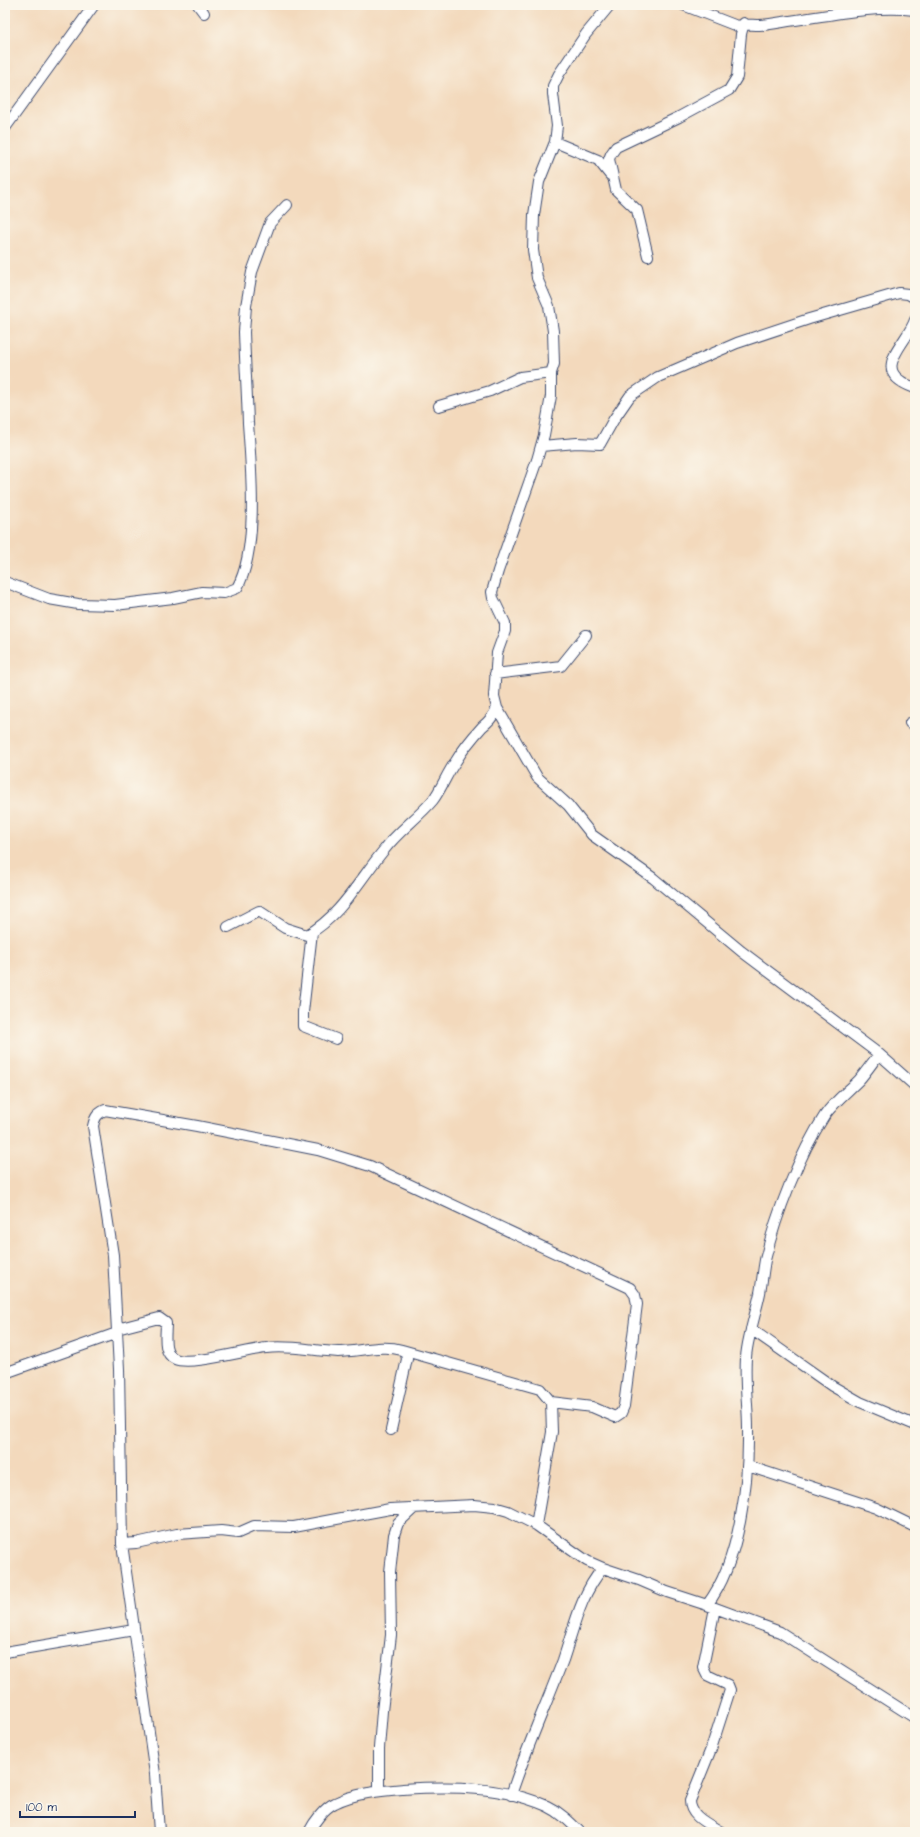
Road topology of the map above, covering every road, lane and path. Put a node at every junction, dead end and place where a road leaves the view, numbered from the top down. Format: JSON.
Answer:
{"nodes":[{"id":1,"x":94,"y":5,"type":"edge"},
{"id":2,"x":610,"y":5,"type":"edge"},
{"id":3,"x":683,"y":5,"type":"edge"},
{"id":4,"x":915,"y":10,"type":"edge"},
{"id":5,"x":744,"y":23,"type":"junction"},
{"id":6,"x":5,"y":128,"type":"edge"},
{"id":7,"x":555,"y":142,"type":"junction"},
{"id":8,"x":613,"y":179,"type":"junction"},
{"id":9,"x":287,"y":205,"type":"dead end"},
{"id":10,"x":648,"y":256,"type":"dead end"},
{"id":11,"x":915,"y":298,"type":"edge"},
{"id":12,"x":915,"y":320,"type":"edge"},
{"id":13,"x":551,"y":373,"type":"junction"},
{"id":14,"x":915,"y":388,"type":"edge"},
{"id":15,"x":439,"y":406,"type":"dead end"},
{"id":16,"x":541,"y":446,"type":"junction"},
{"id":17,"x":5,"y":582,"type":"edge"},
{"id":18,"x":586,"y":635,"type":"dead end"},
{"id":19,"x":495,"y":674,"type":"junction"},
{"id":20,"x":497,"y":708,"type":"junction"},
{"id":21,"x":228,"y":927,"type":"dead end"},
{"id":22,"x":312,"y":932,"type":"junction"},
{"id":23,"x":336,"y":1039,"type":"dead end"},
{"id":24,"x":879,"y":1054,"type":"junction"},
{"id":25,"x":915,"y":1086,"type":"edge"},
{"id":26,"x":751,"y":1328,"type":"junction"},
{"id":27,"x":117,"y":1331,"type":"junction"},
{"id":28,"x":402,"y":1350,"type":"junction"},
{"id":29,"x":5,"y":1374,"type":"edge"},
{"id":30,"x":551,"y":1402,"type":"junction"},
{"id":31,"x":915,"y":1425,"type":"edge"},
{"id":32,"x":391,"y":1430,"type":"dead end"},
{"id":33,"x":748,"y":1466,"type":"junction"},
{"id":34,"x":414,"y":1508,"type":"junction"},
{"id":35,"x":536,"y":1525,"type":"junction"},
{"id":36,"x":915,"y":1527,"type":"edge"},
{"id":37,"x":122,"y":1544,"type":"junction"},
{"id":38,"x":603,"y":1568,"type":"junction"},
{"id":39,"x":711,"y":1606,"type":"junction"},
{"id":40,"x":134,"y":1630,"type":"junction"},
{"id":41,"x":5,"y":1652,"type":"edge"},
{"id":42,"x":915,"y":1718,"type":"edge"},
{"id":43,"x":379,"y":1791,"type":"junction"},
{"id":44,"x":511,"y":1795,"type":"junction"},
{"id":45,"x":159,"y":1832,"type":"edge"},
{"id":46,"x":309,"y":1832,"type":"edge"},
{"id":47,"x":580,"y":1832,"type":"edge"},
{"id":48,"x":721,"y":1832,"type":"edge"}],
"edges":[{"from":1,"to":6,"type":"street"},
{"from":2,"to":7,"type":"street"},
{"from":3,"to":5,"type":"street"},
{"from":4,"to":5,"type":"street"},
{"from":5,"to":8,"type":"street"},
{"from":7,"to":8,"type":"street"},
{"from":7,"to":13,"type":"street"},
{"from":8,"to":10,"type":"street"},
{"from":9,"to":17,"type":"street"},
{"from":11,"to":16,"type":"street"},
{"from":12,"to":14,"type":"street"},
{"from":13,"to":15,"type":"street"},
{"from":13,"to":16,"type":"street"},
{"from":16,"to":19,"type":"street"},
{"from":18,"to":19,"type":"street"},
{"from":19,"to":20,"type":"street"},
{"from":20,"to":22,"type":"street"},
{"from":20,"to":24,"type":"street"},
{"from":21,"to":22,"type":"street"},
{"from":22,"to":23,"type":"street"},
{"from":24,"to":25,"type":"street"},
{"from":24,"to":26,"type":"street"},
{"from":26,"to":31,"type":"street"},
{"from":26,"to":33,"type":"street"},
{"from":27,"to":28,"type":"street"},
{"from":27,"to":29,"type":"street"},
{"from":27,"to":30,"type":"street"},
{"from":27,"to":37,"type":"street"},
{"from":28,"to":30,"type":"street"},
{"from":28,"to":32,"type":"street"},
{"from":30,"to":35,"type":"street"},
{"from":33,"to":36,"type":"street"},
{"from":33,"to":39,"type":"street"},
{"from":34,"to":35,"type":"street"},
{"from":34,"to":37,"type":"street"},
{"from":34,"to":43,"type":"street"},
{"from":35,"to":38,"type":"street"},
{"from":37,"to":40,"type":"street"},
{"from":38,"to":39,"type":"street"},
{"from":38,"to":44,"type":"street"},
{"from":39,"to":42,"type":"street"},
{"from":39,"to":48,"type":"street"},
{"from":40,"to":41,"type":"street"},
{"from":40,"to":45,"type":"street"},
{"from":43,"to":44,"type":"street"},
{"from":43,"to":46,"type":"street"},
{"from":44,"to":47,"type":"street"}]}
